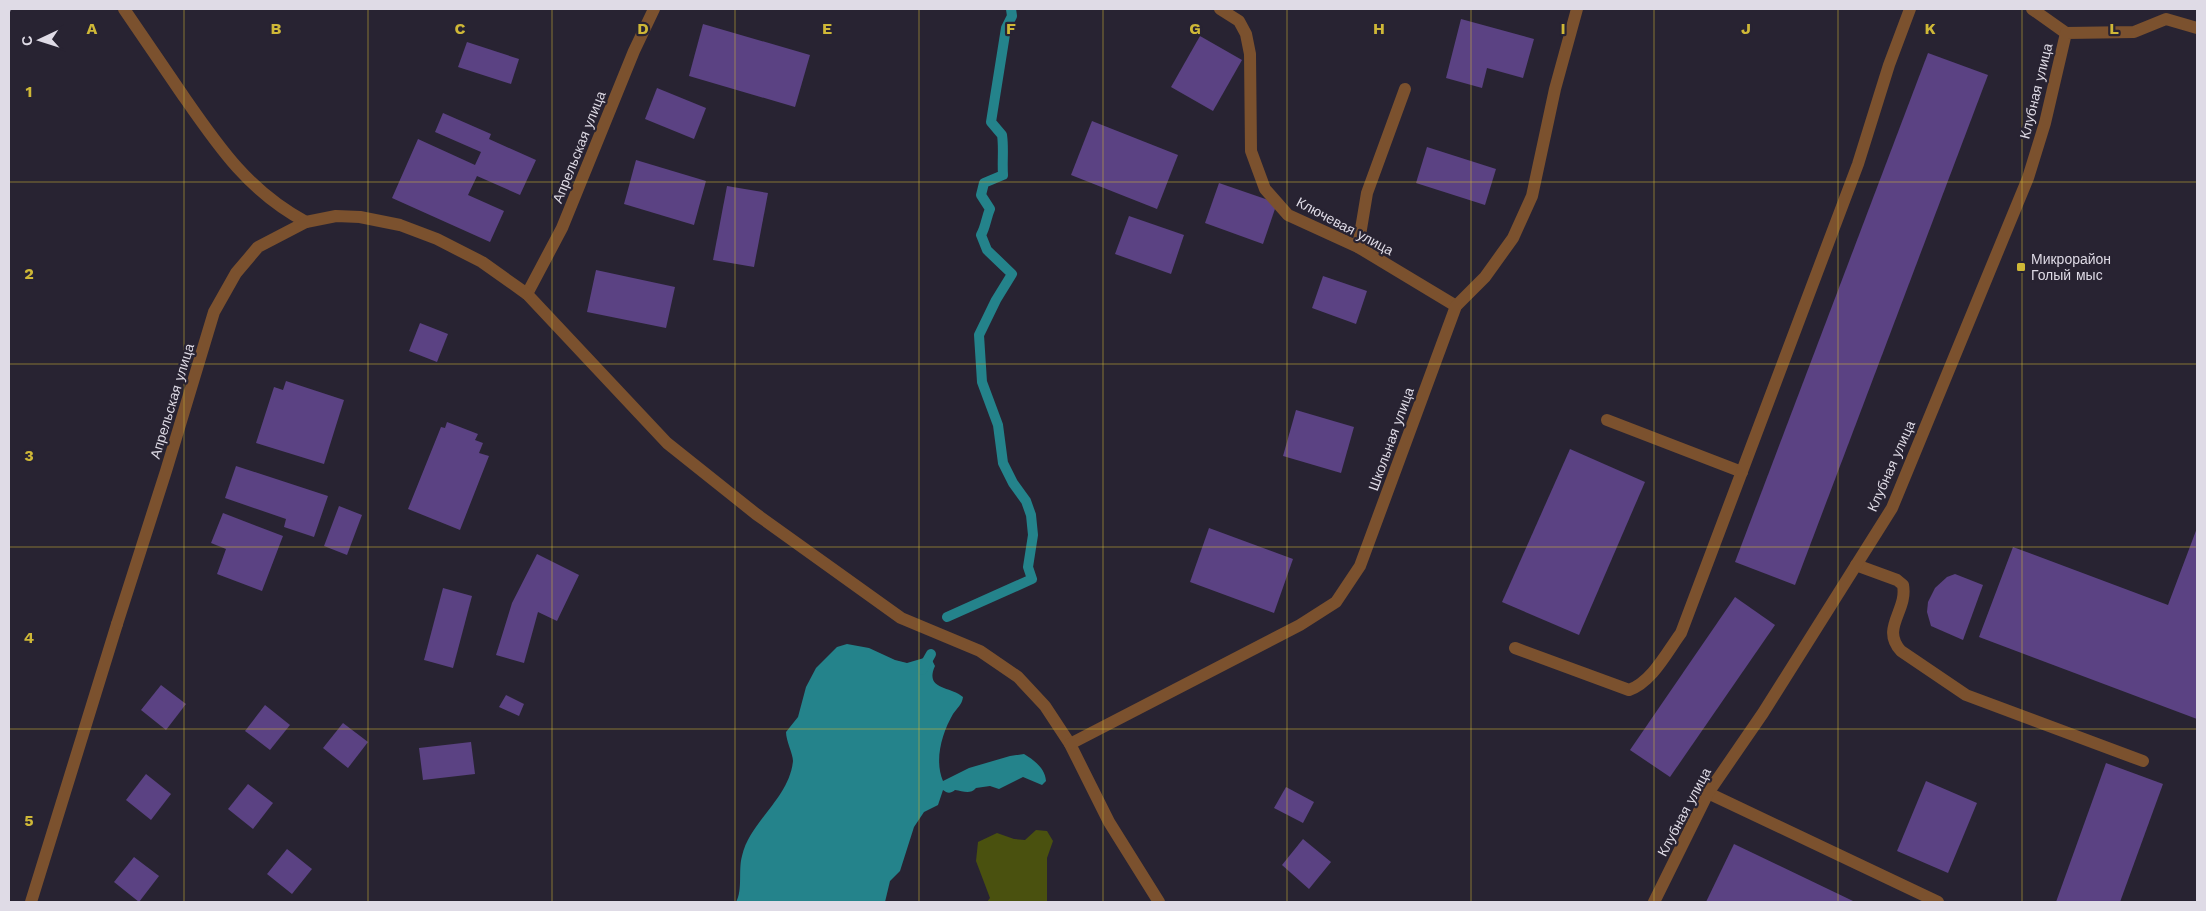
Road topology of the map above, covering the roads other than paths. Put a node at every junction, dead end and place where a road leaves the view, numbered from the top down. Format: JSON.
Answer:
{"nodes":[{"id":1,"x":124,"y":9,"type":"edge"},
{"id":2,"x":654,"y":9,"type":"edge"},
{"id":3,"x":1220,"y":9,"type":"edge"},
{"id":4,"x":1577,"y":9,"type":"edge"},
{"id":5,"x":1910,"y":9,"type":"edge"},
{"id":6,"x":2032,"y":9,"type":"edge"},
{"id":7,"x":2168,"y":14,"type":"edge"},
{"id":8,"x":2197,"y":28,"type":"edge"},
{"id":9,"x":2066,"y":33,"type":"junction"},
{"id":10,"x":1405,"y":89,"type":"dead end"},
{"id":11,"x":306,"y":222,"type":"junction"},
{"id":12,"x":1358,"y":247,"type":"junction"},
{"id":13,"x":526,"y":294,"type":"junction"},
{"id":14,"x":1456,"y":306,"type":"junction"},
{"id":15,"x":1607,"y":420,"type":"dead end"},
{"id":16,"x":1742,"y":472,"type":"junction"},
{"id":17,"x":1856,"y":565,"type":"junction"},
{"id":18,"x":1515,"y":648,"type":"dead end"},
{"id":19,"x":1070,"y":744,"type":"junction"},
{"id":20,"x":2143,"y":761,"type":"dead end"},
{"id":21,"x":1708,"y":793,"type":"junction"},
{"id":22,"x":31,"y":902,"type":"edge"},
{"id":23,"x":1159,"y":902,"type":"edge"},
{"id":24,"x":1654,"y":902,"type":"edge"},
{"id":25,"x":1938,"y":902,"type":"edge"}],
"edges":[{"from":1,"to":11,"type":"street"},
{"from":2,"to":13,"type":"street","name":"Апрельская улица"},
{"from":3,"to":12,"type":"street","name":"Ключевая улица"},
{"from":4,"to":14,"type":"street","name":"Школьная улица"},
{"from":5,"to":16,"type":"street"},
{"from":6,"to":9,"type":"street","name":"Клубная улица"},
{"from":7,"to":8,"type":"street"},
{"from":7,"to":9,"type":"street","name":"Клубная улица"},
{"from":9,"to":17,"type":"street","name":"Клубная улица"},
{"from":10,"to":12,"type":"street"},
{"from":11,"to":13,"type":"street","name":"Апрельская улица"},
{"from":11,"to":22,"type":"street","name":"Апрельская улица"},
{"from":12,"to":14,"type":"street","name":"Ключевая улица"},
{"from":13,"to":19,"type":"street","name":"Апрельская улица"},
{"from":14,"to":19,"type":"street","name":"Школьная улица"},
{"from":15,"to":16,"type":"street"},
{"from":16,"to":18,"type":"street"},
{"from":17,"to":20,"type":"street"},
{"from":17,"to":21,"type":"street","name":"Клубная улица"},
{"from":19,"to":23,"type":"street","name":"Апрельская улица"},
{"from":21,"to":24,"type":"street","name":"Клубная улица"},
{"from":21,"to":25,"type":"street"}]}
